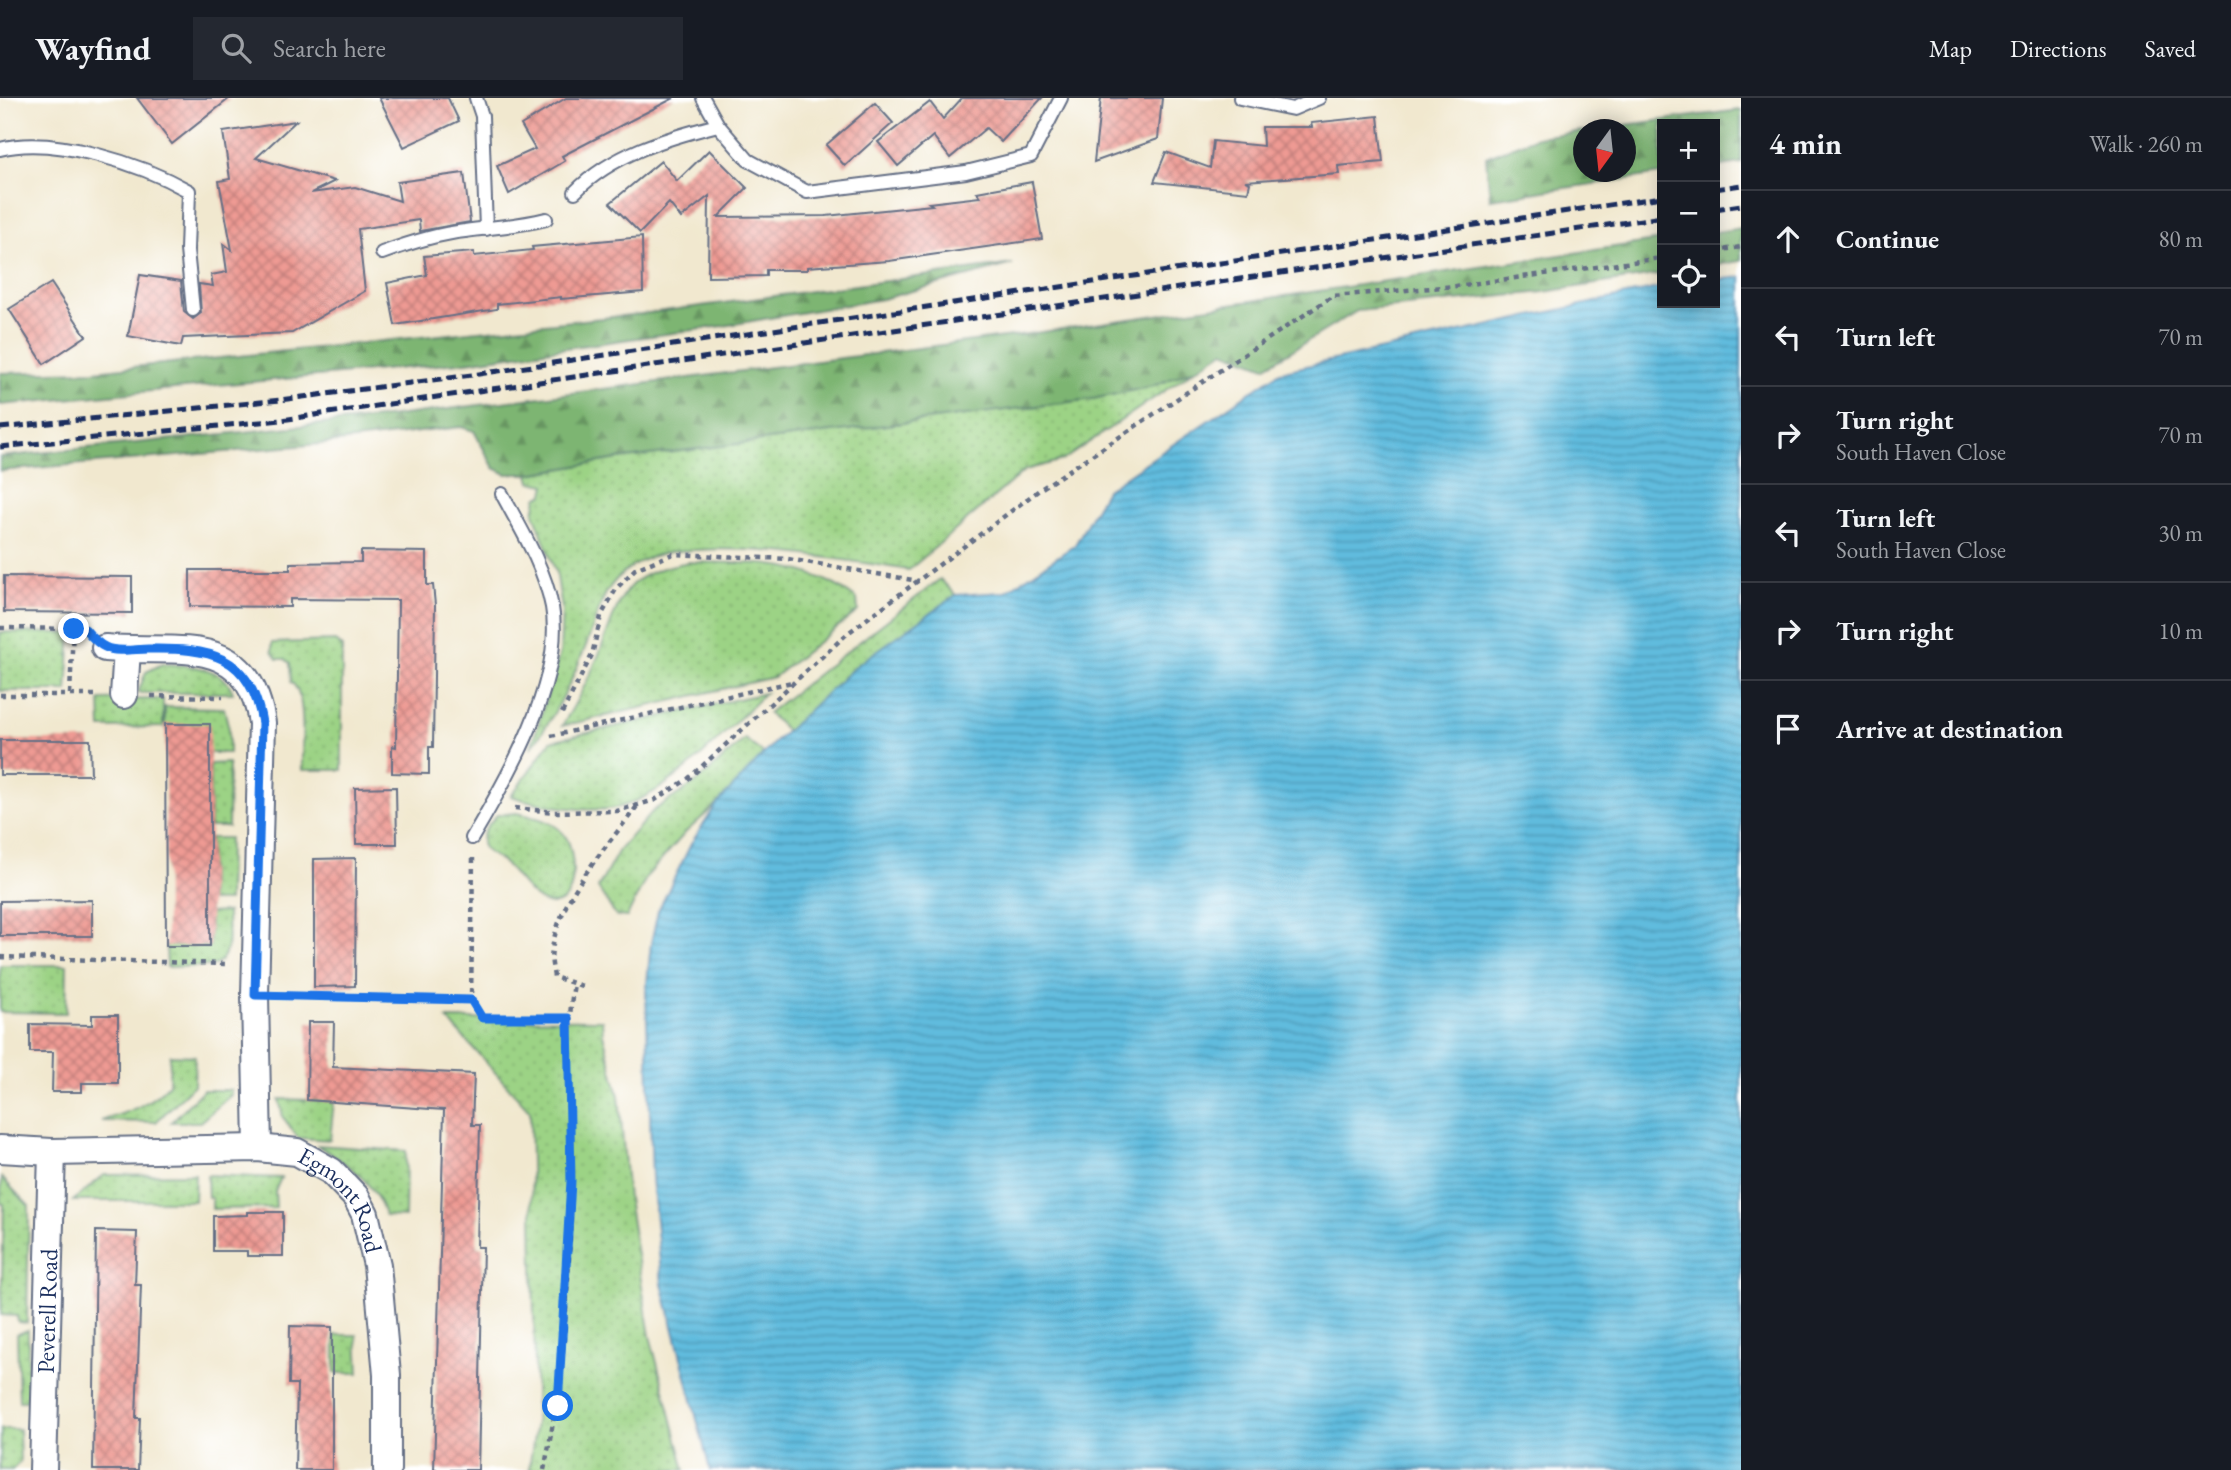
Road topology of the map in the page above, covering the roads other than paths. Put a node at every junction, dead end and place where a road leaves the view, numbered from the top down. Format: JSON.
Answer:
{"nodes":[{"id":1,"x":477,"y":98,"type":"edge"},
{"id":2,"x":704,"y":98,"type":"edge"},
{"id":3,"x":1062,"y":98,"type":"edge"},
{"id":4,"x":1240,"y":98,"type":"edge"},
{"id":5,"x":1319,"y":98,"type":"edge"},
{"id":6,"x":718,"y":125,"type":"junction"},
{"id":7,"x":0,"y":149,"type":"edge"},
{"id":8,"x":575,"y":191,"type":"dead end"},
{"id":9,"x":546,"y":219,"type":"dead end"},
{"id":10,"x":486,"y":229,"type":"junction"},
{"id":11,"x":382,"y":253,"type":"dead end"},
{"id":12,"x":193,"y":310,"type":"dead end"},
{"id":13,"x":502,"y":494,"type":"dead end"},
{"id":14,"x":124,"y":695,"type":"dead end"},
{"id":15,"x":472,"y":838,"type":"road end"},
{"id":16,"x":258,"y":1147,"type":"junction"},
{"id":17,"x":0,"y":1149,"type":"edge"},
{"id":18,"x":52,"y":1152,"type":"junction"},
{"id":19,"x":43,"y":1470,"type":"edge"},
{"id":20,"x":387,"y":1470,"type":"edge"}],
"edges":[{"from":1,"to":10,"type":"lane"},
{"from":2,"to":6,"type":"lane"},
{"from":3,"to":6,"type":"lane"},
{"from":4,"to":5,"type":"lane"},
{"from":6,"to":8,"type":"lane"},
{"from":7,"to":12,"type":"lane"},
{"from":9,"to":10,"type":"lane"},
{"from":10,"to":11,"type":"lane"},
{"from":13,"to":15,"type":"lane"},
{"from":14,"to":16,"type":"street"},
{"from":16,"to":18,"type":"street","name":"Egmont Road"},
{"from":16,"to":20,"type":"street","name":"Egmont Road"},
{"from":17,"to":18,"type":"street","name":"Egmont Road"},
{"from":18,"to":19,"type":"street","name":"Peverell Road"}]}
